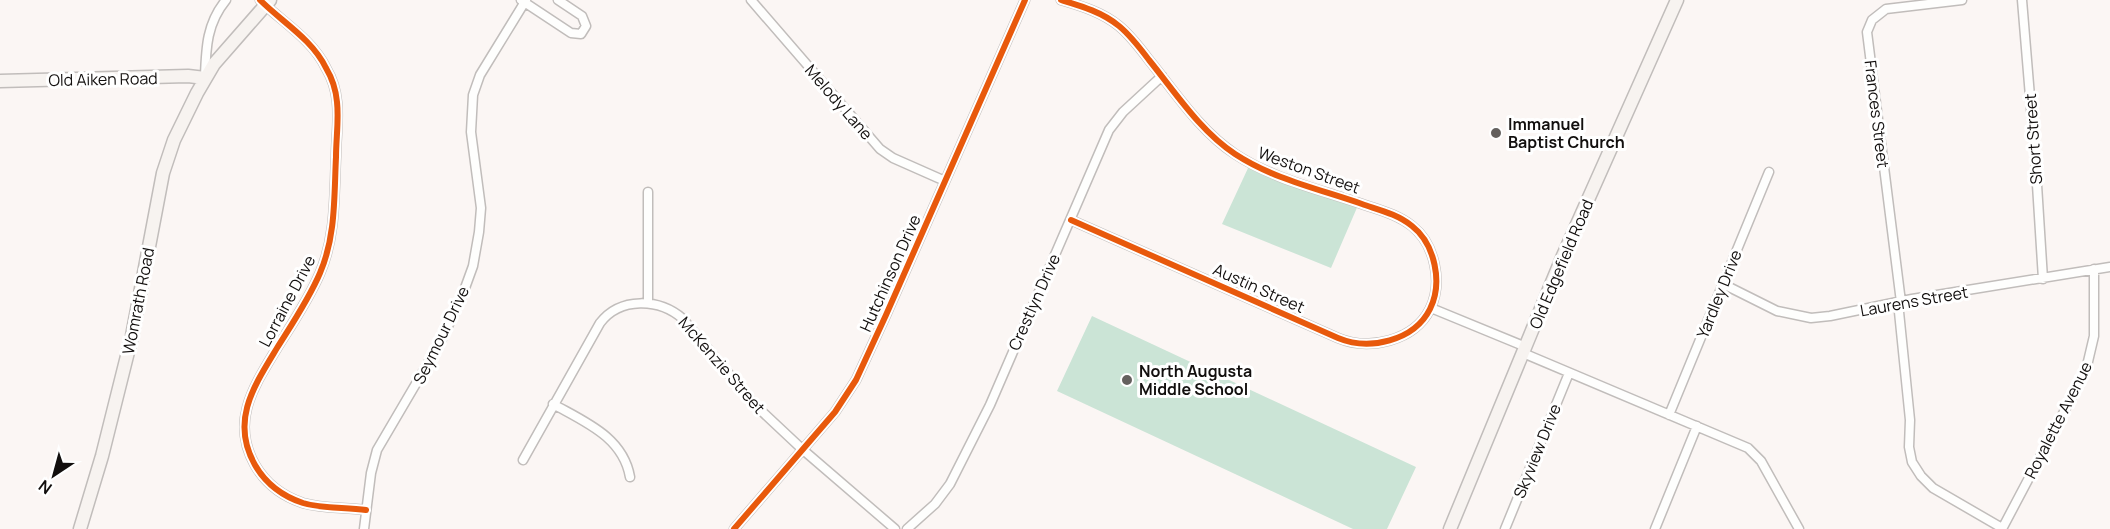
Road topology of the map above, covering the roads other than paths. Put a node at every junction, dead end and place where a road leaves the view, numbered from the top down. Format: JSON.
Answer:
{"nodes":[{"id":1,"x":226,"y":0,"type":"edge"},
{"id":2,"x":558,"y":0,"type":"edge"},
{"id":3,"x":751,"y":0,"type":"edge"},
{"id":4,"x":1025,"y":0,"type":"edge"},
{"id":5,"x":1061,"y":0,"type":"edge"},
{"id":6,"x":1677,"y":0,"type":"edge"},
{"id":7,"x":1962,"y":0,"type":"edge"},
{"id":8,"x":2022,"y":0,"type":"edge"},
{"id":9,"x":524,"y":1,"type":"edge"},
{"id":10,"x":265,"y":2,"type":"edge"},
{"id":11,"x":1162,"y":76,"type":"junction"},
{"id":12,"x":205,"y":78,"type":"junction"},
{"id":13,"x":0,"y":81,"type":"edge"},
{"id":14,"x":1769,"y":172,"type":"dead end"},
{"id":15,"x":945,"y":181,"type":"junction"},
{"id":16,"x":648,"y":192,"type":"dead end"},
{"id":17,"x":1071,"y":220,"type":"junction"},
{"id":18,"x":2110,"y":267,"type":"edge"},
{"id":19,"x":2094,"y":269,"type":"junction"},
{"id":20,"x":2043,"y":279,"type":"junction"},
{"id":21,"x":1723,"y":284,"type":"junction"},
{"id":22,"x":1900,"y":302,"type":"junction"},
{"id":23,"x":648,"y":303,"type":"junction"},
{"id":24,"x":1431,"y":308,"type":"junction"},
{"id":25,"x":1524,"y":350,"type":"junction"},
{"id":26,"x":1569,"y":373,"type":"junction"},
{"id":27,"x":553,"y":404,"type":"junction"},
{"id":28,"x":1669,"y":415,"type":"junction"},
{"id":29,"x":1696,"y":426,"type":"junction"},
{"id":30,"x":802,"y":449,"type":"junction"},
{"id":31,"x":522,"y":460,"type":"dead end"},
{"id":32,"x":630,"y":477,"type":"dead end"},
{"id":33,"x":366,"y":510,"type":"junction"},
{"id":34,"x":80,"y":529,"type":"edge"},
{"id":35,"x":364,"y":529,"type":"edge"},
{"id":36,"x":734,"y":529,"type":"edge"},
{"id":37,"x":895,"y":529,"type":"edge"},
{"id":38,"x":907,"y":529,"type":"edge"},
{"id":39,"x":1450,"y":529,"type":"edge"},
{"id":40,"x":1504,"y":529,"type":"edge"},
{"id":41,"x":1655,"y":529,"type":"edge"},
{"id":42,"x":1798,"y":529,"type":"edge"},
{"id":43,"x":2002,"y":529,"type":"edge"}],
"edges":[{"from":1,"to":12,"type":"street"},
{"from":2,"to":9,"type":"street","name":"Seymour Drive"},
{"from":3,"to":15,"type":"street","name":"Melody Lane"},
{"from":4,"to":15,"type":"street","name":"Hutchinson Drive"},
{"from":5,"to":11,"type":"street","name":"Weston Street"},
{"from":6,"to":25,"type":"street","name":"Old Edgefield Road"},
{"from":7,"to":22,"type":"street","name":"Frances Street"},
{"from":8,"to":20,"type":"street","name":"Short Street"},
{"from":9,"to":33,"type":"street","name":"Seymour Drive"},
{"from":10,"to":12,"type":"street","name":"Womrath Road"},
{"from":10,"to":33,"type":"street","name":"Lorraine Drive"},
{"from":11,"to":17,"type":"street","name":"Crestlyn Drive"},
{"from":11,"to":24,"type":"street","name":"Weston Street"},
{"from":12,"to":13,"type":"street","name":"Old Aiken Road"},
{"from":12,"to":34,"type":"street","name":"Womrath Road"},
{"from":14,"to":21,"type":"street","name":"Yardley Drive"},
{"from":15,"to":30,"type":"street","name":"Hutchinson Drive"},
{"from":16,"to":23,"type":"street"},
{"from":17,"to":24,"type":"street","name":"Austin Street"},
{"from":17,"to":38,"type":"street","name":"Crestlyn Drive"},
{"from":18,"to":19,"type":"street","name":"Laurens Street"},
{"from":19,"to":20,"type":"street","name":"Laurens Street"},
{"from":19,"to":43,"type":"street","name":"Royalette Avenue"},
{"from":20,"to":22,"type":"street","name":"Laurens Street"},
{"from":21,"to":22,"type":"street","name":"Laurens Street"},
{"from":21,"to":28,"type":"street","name":"Yardley Drive"},
{"from":22,"to":43,"type":"street","name":"Frances Street"},
{"from":23,"to":27,"type":"street"},
{"from":23,"to":30,"type":"street","name":"McKenzie Street"},
{"from":24,"to":25,"type":"street"},
{"from":25,"to":26,"type":"street"},
{"from":25,"to":39,"type":"street","name":"Old Edgefield Road"},
{"from":26,"to":28,"type":"street"},
{"from":26,"to":40,"type":"street","name":"Skyview Drive"},
{"from":27,"to":31,"type":"street"},
{"from":27,"to":32,"type":"street"},
{"from":28,"to":29,"type":"street"},
{"from":29,"to":41,"type":"street"},
{"from":29,"to":42,"type":"street"},
{"from":30,"to":36,"type":"street","name":"Hutchinson Drive"},
{"from":30,"to":37,"type":"street","name":"McKenzie Street"},
{"from":33,"to":35,"type":"street","name":"Seymour Drive"}]}
